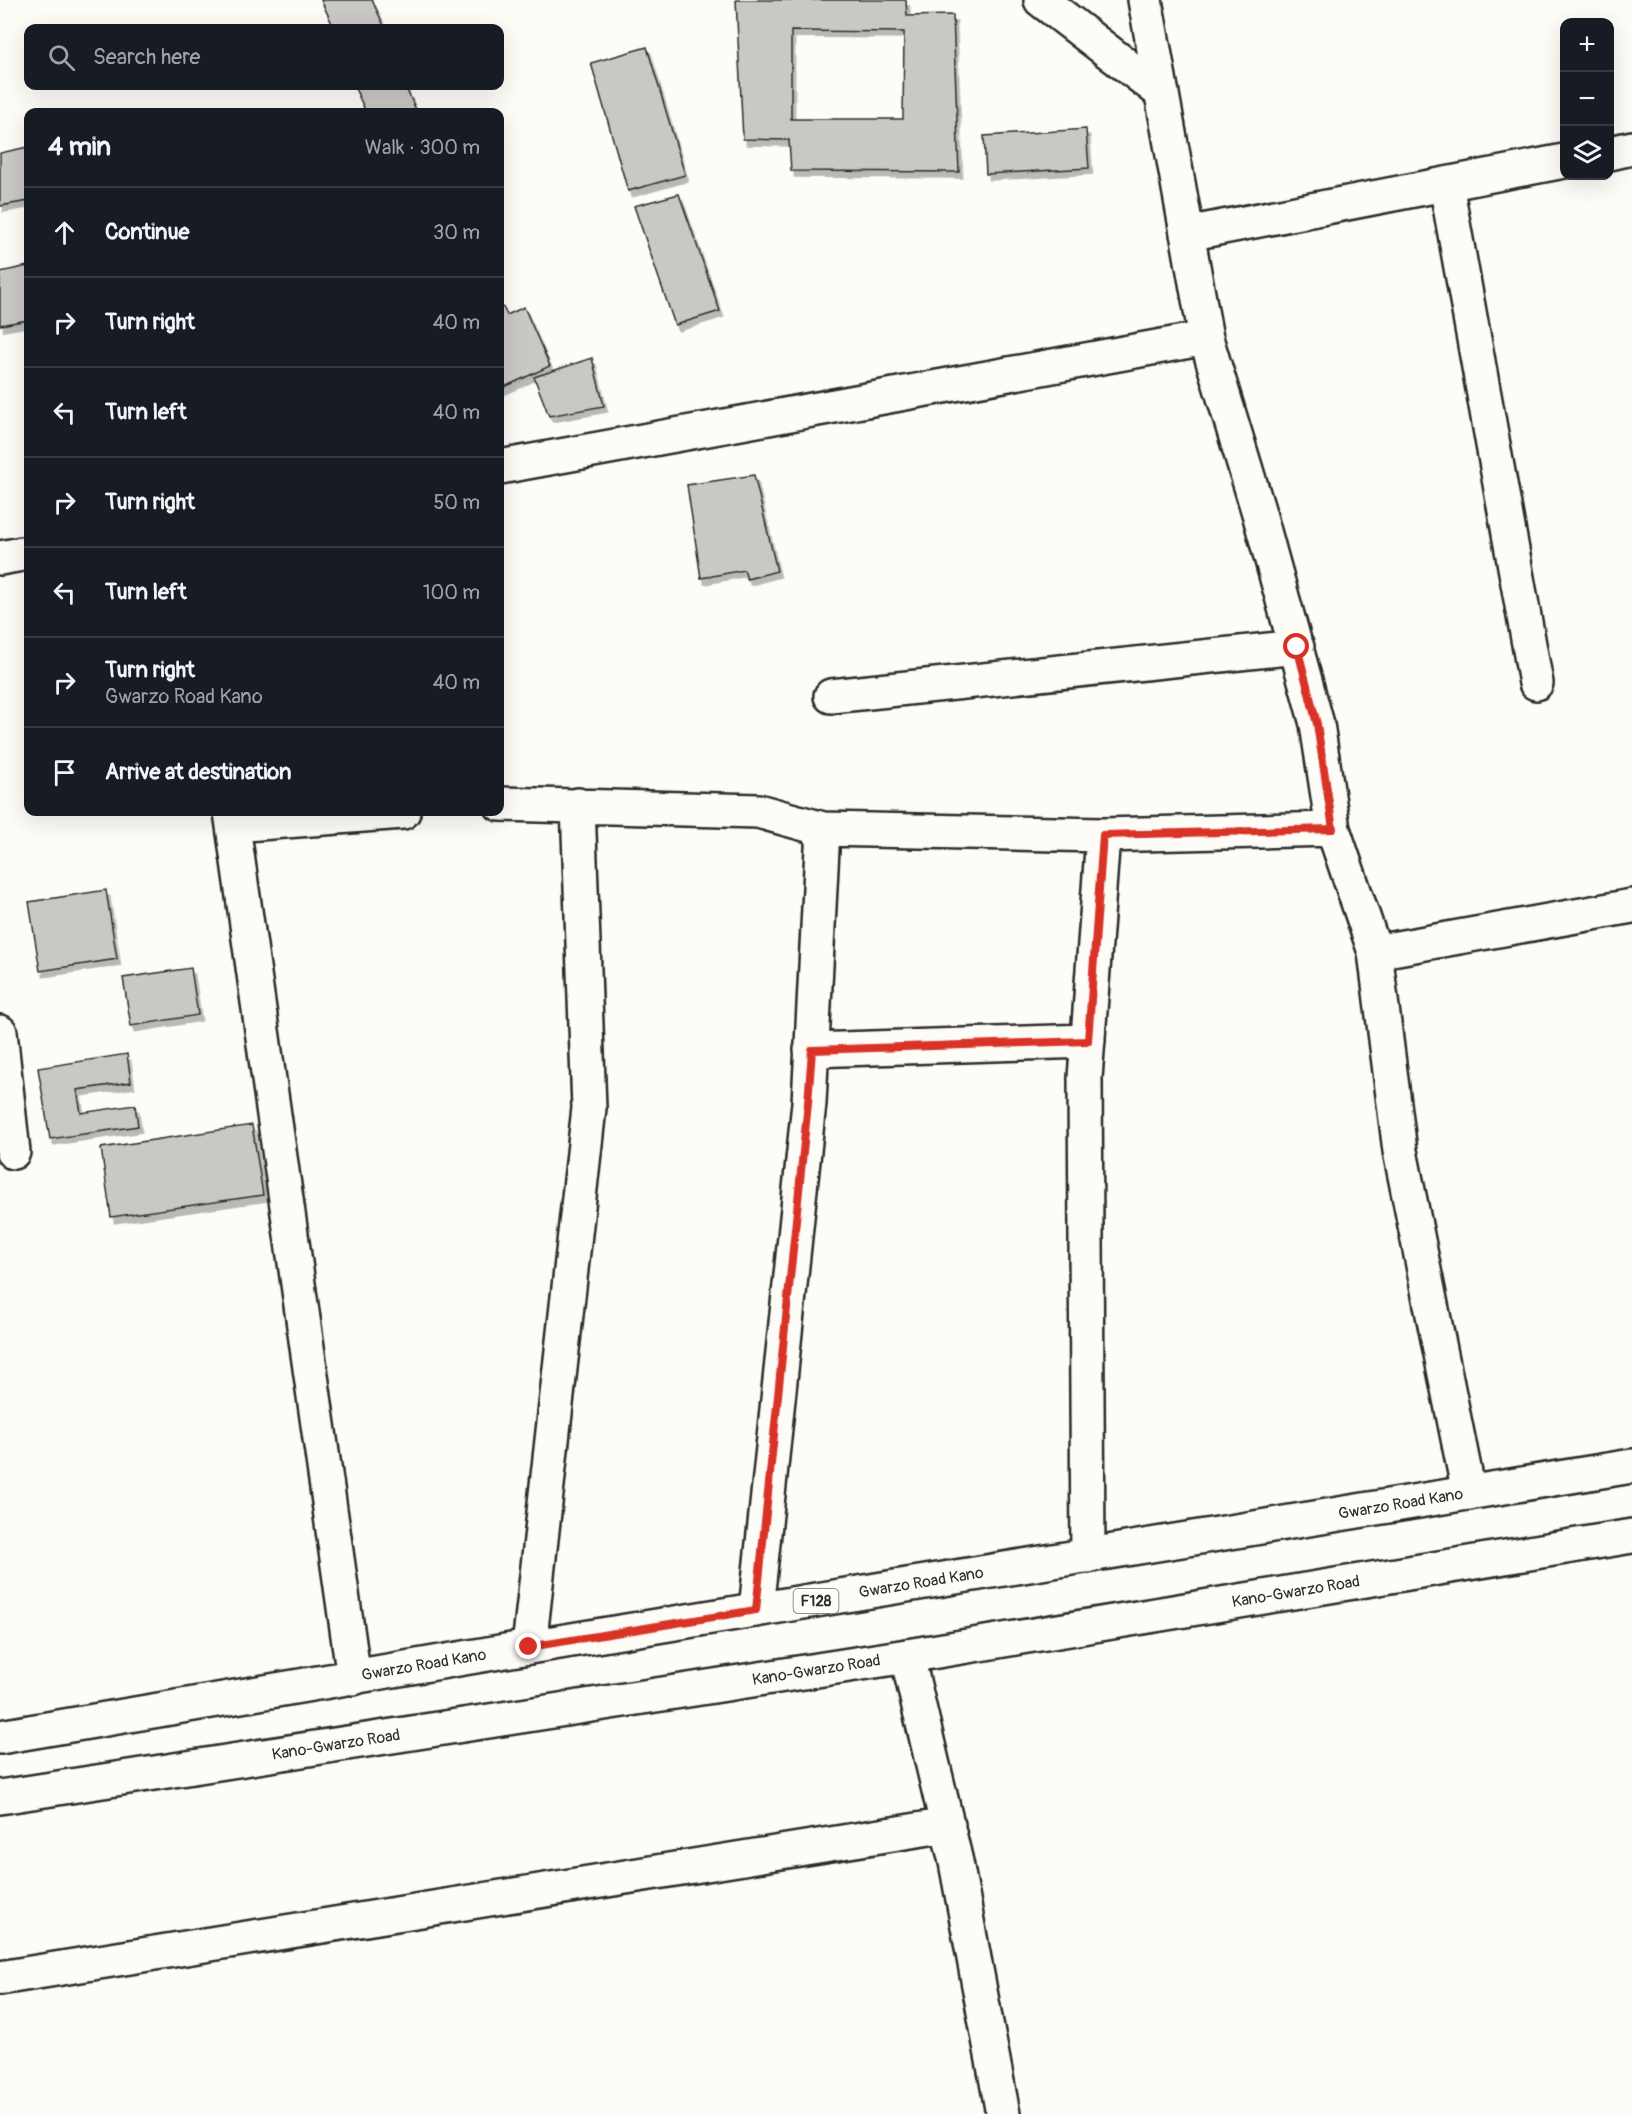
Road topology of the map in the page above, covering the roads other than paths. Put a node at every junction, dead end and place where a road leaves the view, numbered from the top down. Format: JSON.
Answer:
{"nodes":[{"id":1,"x":1041,"y":0,"type":"edge"},
{"id":2,"x":1145,"y":0,"type":"edge"},
{"id":3,"x":1162,"y":93,"type":"junction"},
{"id":4,"x":1632,"y":148,"type":"edge"},
{"id":5,"x":1614,"y":152,"type":"edge"},
{"id":6,"x":1560,"y":162,"type":"edge"},
{"id":7,"x":1446,"y":184,"type":"junction"},
{"id":8,"x":1187,"y":234,"type":"junction"},
{"id":9,"x":1206,"y":338,"type":"junction"},
{"id":10,"x":504,"y":466,"type":"edge"},
{"id":11,"x":24,"y":554,"type":"edge"},
{"id":12,"x":0,"y":558,"type":"edge"},
{"id":13,"x":1297,"y":647,"type":"junction"},
{"id":14,"x":1536,"y":683,"type":"dead end"},
{"id":15,"x":831,"y":696,"type":"dead end"},
{"id":16,"x":504,"y":804,"type":"edge"},
{"id":17,"x":578,"y":805,"type":"junction"},
{"id":18,"x":289,"y":816,"type":"edge"},
{"id":19,"x":232,"y":818,"type":"edge"},
{"id":20,"x":823,"y":829,"type":"junction"},
{"id":21,"x":1333,"y":829,"type":"junction"},
{"id":22,"x":1103,"y":835,"type":"junction"},
{"id":23,"x":1632,"y":906,"type":"edge"},
{"id":24,"x":1375,"y":952,"type":"junction"},
{"id":25,"x":0,"y":1032,"type":"edge"},
{"id":26,"x":1088,"y":1041,"type":"junction"},
{"id":27,"x":812,"y":1050,"type":"junction"},
{"id":28,"x":14,"y":1152,"type":"dead end"},
{"id":29,"x":1632,"y":1466,"type":"edge"},
{"id":30,"x":1469,"y":1493,"type":"junction"},
{"id":31,"x":1632,"y":1536,"type":"edge"},
{"id":32,"x":1088,"y":1556,"type":"junction"},
{"id":33,"x":756,"y":1610,"type":"junction"},
{"id":34,"x":529,"y":1647,"type":"junction"},
{"id":35,"x":908,"y":1656,"type":"junction"},
{"id":36,"x":354,"y":1678,"type":"junction"},
{"id":37,"x":0,"y":1737,"type":"edge"},
{"id":38,"x":0,"y":1797,"type":"edge"},
{"id":39,"x":948,"y":1825,"type":"junction"},
{"id":40,"x":0,"y":1978,"type":"edge"},
{"id":41,"x":1004,"y":2114,"type":"edge"}],
"edges":[{"from":1,"to":3,"type":"street"},
{"from":2,"to":3,"type":"street"},
{"from":3,"to":8,"type":"street"},
{"from":4,"to":5,"type":"street"},
{"from":6,"to":7,"type":"street"},
{"from":7,"to":8,"type":"street"},
{"from":7,"to":14,"type":"street"},
{"from":8,"to":9,"type":"street"},
{"from":9,"to":10,"type":"street"},
{"from":9,"to":13,"type":"street"},
{"from":11,"to":12,"type":"street"},
{"from":13,"to":15,"type":"street"},
{"from":13,"to":21,"type":"street"},
{"from":16,"to":17,"type":"street"},
{"from":17,"to":20,"type":"street"},
{"from":17,"to":34,"type":"street"},
{"from":18,"to":19,"type":"street"},
{"from":19,"to":36,"type":"street"},
{"from":20,"to":22,"type":"street"},
{"from":20,"to":27,"type":"street"},
{"from":21,"to":22,"type":"street"},
{"from":21,"to":24,"type":"street"},
{"from":22,"to":26,"type":"street"},
{"from":23,"to":24,"type":"street"},
{"from":24,"to":30,"type":"street"},
{"from":25,"to":28,"type":"street"},
{"from":26,"to":27,"type":"street"},
{"from":26,"to":32,"type":"street"},
{"from":27,"to":33,"type":"street"},
{"from":29,"to":30,"type":"street","name":"Gwarzo Road Kano","number":"F128"},
{"from":30,"to":32,"type":"street","name":"Gwarzo Road Kano","number":"F128"},
{"from":31,"to":35,"type":"street","name":"Kano-Gwarzo Road"},
{"from":32,"to":33,"type":"street","name":"Gwarzo Road Kano","number":"F128"},
{"from":33,"to":34,"type":"street","name":"Gwarzo Road Kano","number":"F128"},
{"from":34,"to":36,"type":"street","name":"Gwarzo Road Kano","number":"F128"},
{"from":35,"to":38,"type":"street","name":"Kano-Gwarzo Road"},
{"from":35,"to":39,"type":"street"},
{"from":36,"to":37,"type":"street","name":"Gwarzo Road Kano","number":"F128"},
{"from":39,"to":40,"type":"street"},
{"from":39,"to":41,"type":"street"}]}
